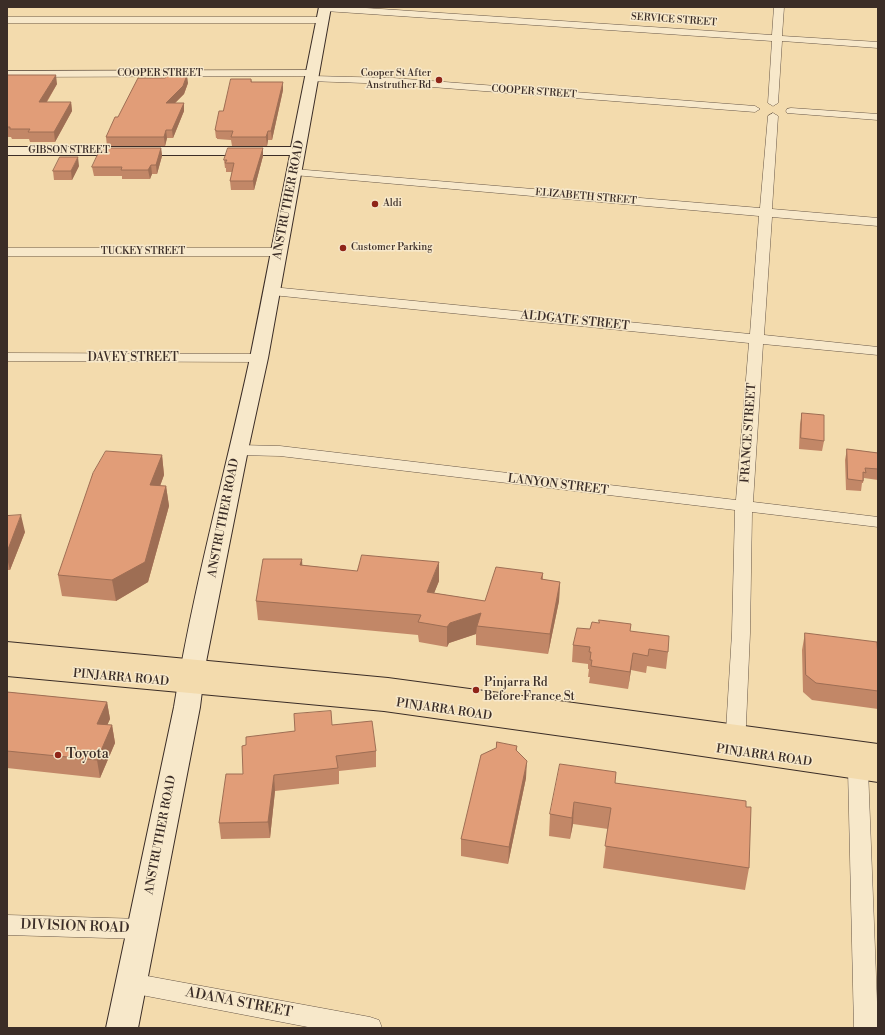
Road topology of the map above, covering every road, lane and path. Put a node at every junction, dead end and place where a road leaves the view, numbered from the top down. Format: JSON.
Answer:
{"nodes":[{"id":1,"x":779,"y":7,"type":"edge"},
{"id":2,"x":134,"y":11,"type":"dead end"},
{"id":3,"x":324,"y":12,"type":"edge"},
{"id":4,"x":7,"y":20,"type":"edge"},
{"id":5,"x":129,"y":20,"type":"junction"},
{"id":6,"x":776,"y":38,"type":"junction"},
{"id":7,"x":878,"y":45,"type":"edge"},
{"id":8,"x":7,"y":74,"type":"edge"},
{"id":9,"x":312,"y":76,"type":"junction"},
{"id":10,"x":773,"y":110,"type":"junction"},
{"id":11,"x":878,"y":117,"type":"edge"},
{"id":12,"x":7,"y":151,"type":"edge"},
{"id":13,"x":298,"y":151,"type":"junction"},
{"id":14,"x":294,"y":172,"type":"junction"},
{"id":15,"x":766,"y":212,"type":"junction"},
{"id":16,"x":878,"y":222,"type":"edge"},
{"id":17,"x":7,"y":252,"type":"edge"},
{"id":18,"x":279,"y":252,"type":"junction"},
{"id":19,"x":272,"y":291,"type":"junction"},
{"id":20,"x":756,"y":338,"type":"junction"},
{"id":21,"x":878,"y":350,"type":"edge"},
{"id":22,"x":7,"y":357,"type":"edge"},
{"id":23,"x":260,"y":358,"type":"junction"},
{"id":24,"x":238,"y":450,"type":"junction"},
{"id":25,"x":744,"y":507,"type":"junction"},
{"id":26,"x":878,"y":522,"type":"edge"},
{"id":27,"x":7,"y":650,"type":"edge"},
{"id":28,"x":7,"y":667,"type":"edge"},
{"id":29,"x":192,"y":676,"type":"junction"},
{"id":30,"x":736,"y":743,"type":"junction"},
{"id":31,"x":878,"y":754,"type":"edge"},
{"id":32,"x":868,"y":771,"type":"edge"},
{"id":33,"x":7,"y":925,"type":"edge"},
{"id":34,"x":142,"y":929,"type":"junction"},
{"id":35,"x":131,"y":982,"type":"junction"},
{"id":36,"x":122,"y":1028,"type":"edge"},
{"id":37,"x":370,"y":1028,"type":"edge"},
{"id":38,"x":866,"y":1028,"type":"edge"}],
"edges":[{"from":1,"to":6,"type":"street","name":"FRANCE STREET"},
{"from":2,"to":5,"type":"street"},
{"from":3,"to":5,"type":"street","name":"SERVICE STREET"},
{"from":3,"to":6,"type":"street","name":"SERVICE STREET"},
{"from":3,"to":9,"type":"main road","name":"ANSTRUTHER ROAD"},
{"from":4,"to":5,"type":"street","name":"SERVICE STREET"},
{"from":6,"to":7,"type":"street","name":"SERVICE STREET"},
{"from":6,"to":10,"type":"street","name":"FRANCE STREET"},
{"from":8,"to":9,"type":"street","name":"COOPER STREET"},
{"from":9,"to":10,"type":"street","name":"COOPER STREET"},
{"from":9,"to":13,"type":"main road","name":"ANSTRUTHER ROAD"},
{"from":10,"to":11,"type":"street"},
{"from":10,"to":15,"type":"street","name":"FRANCE STREET"},
{"from":12,"to":13,"type":"main road","name":"GIBSON STREET"},
{"from":13,"to":14,"type":"main road","name":"ANSTRUTHER ROAD"},
{"from":14,"to":15,"type":"street","name":"ELIZABETH STREET"},
{"from":14,"to":18,"type":"main road","name":"ANSTRUTHER ROAD"},
{"from":15,"to":16,"type":"street","name":"ELIZABETH STREET"},
{"from":15,"to":20,"type":"street","name":"FRANCE STREET"},
{"from":17,"to":18,"type":"street","name":"TUCKEY STREET"},
{"from":18,"to":19,"type":"main road","name":"ANSTRUTHER ROAD"},
{"from":19,"to":20,"type":"street","name":"ALDGATE STREET"},
{"from":19,"to":23,"type":"main road","name":"ANSTRUTHER ROAD"},
{"from":20,"to":21,"type":"street","name":"ALDGATE STREET"},
{"from":20,"to":25,"type":"street","name":"FRANCE STREET"},
{"from":22,"to":23,"type":"street","name":"DAVEY STREET"},
{"from":23,"to":24,"type":"main road","name":"ANSTRUTHER ROAD"},
{"from":24,"to":25,"type":"street","name":"LANYON STREET"},
{"from":24,"to":29,"type":"main road","name":"ANSTRUTHER ROAD"},
{"from":25,"to":26,"type":"street","name":"LANYON STREET"},
{"from":25,"to":30,"type":"street","name":"FRANCE STREET"},
{"from":27,"to":29,"type":"main road","name":"PINJARRA ROAD"},
{"from":28,"to":29,"type":"main road","name":"PINJARRA ROAD"},
{"from":29,"to":30,"type":"main road","name":"PINJARRA ROAD"},
{"from":29,"to":34,"type":"main road","name":"ANSTRUTHER ROAD"},
{"from":30,"to":31,"type":"main road","name":"PINJARRA ROAD"},
{"from":30,"to":32,"type":"main road","name":"PINJARRA ROAD"},
{"from":32,"to":38,"type":"street"},
{"from":33,"to":34,"type":"street","name":"DIVISION ROAD"},
{"from":34,"to":35,"type":"main road","name":"ANSTRUTHER ROAD"},
{"from":35,"to":36,"type":"main road","name":"ANSTRUTHER ROAD"},
{"from":35,"to":37,"type":"street","name":"ADANA STREET"}]}
